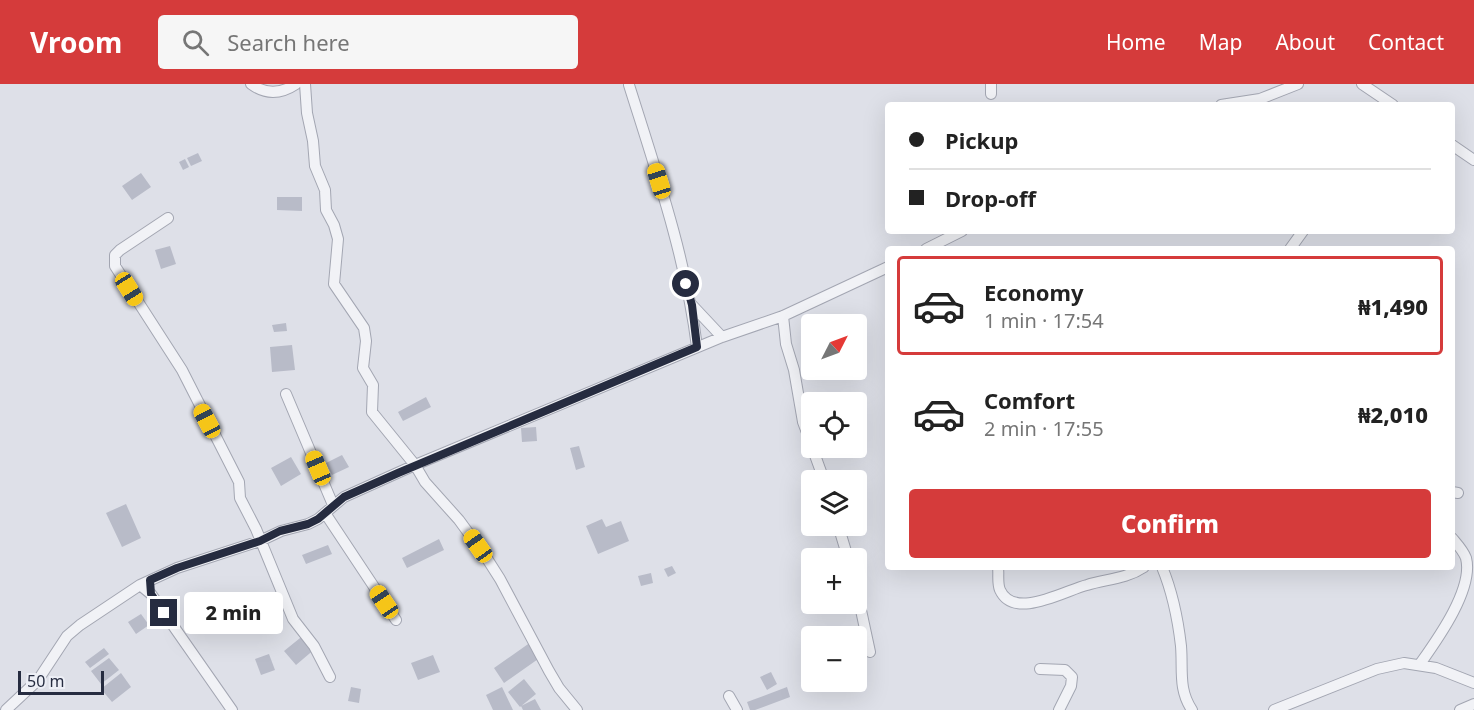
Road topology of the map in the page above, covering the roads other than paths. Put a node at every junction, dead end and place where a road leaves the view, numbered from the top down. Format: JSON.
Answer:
{"nodes":[{"id":1,"x":251,"y":84,"type":"edge"},
{"id":2,"x":296,"y":84,"type":"edge"},
{"id":3,"x":305,"y":84,"type":"edge"},
{"id":4,"x":1298,"y":84,"type":"edge"},
{"id":5,"x":1362,"y":84,"type":"edge"},
{"id":6,"x":629,"y":85,"type":"edge"},
{"id":7,"x":1378,"y":101,"type":"edge"},
{"id":8,"x":1238,"y":102,"type":"edge"},
{"id":9,"x":1455,"y":146,"type":"edge"},
{"id":10,"x":1474,"y":160,"type":"edge"},
{"id":11,"x":168,"y":218,"type":"dead end"},
{"id":12,"x":957,"y":234,"type":"edge"},
{"id":13,"x":935,"y":246,"type":"edge"},
{"id":14,"x":885,"y":268,"type":"edge"},
{"id":15,"x":692,"y":305,"type":"junction"},
{"id":16,"x":783,"y":316,"type":"junction"},
{"id":17,"x":722,"y":337,"type":"junction"},
{"id":18,"x":697,"y":347,"type":"junction"},
{"id":19,"x":286,"y":394,"type":"dead end"},
{"id":20,"x":801,"y":410,"type":"edge"},
{"id":21,"x":415,"y":465,"type":"junction"},
{"id":22,"x":333,"y":505,"type":"junction"},
{"id":23,"x":325,"y":513,"type":"junction"},
{"id":24,"x":260,"y":541,"type":"junction"},
{"id":25,"x":1455,"y":542,"type":"edge"},
{"id":26,"x":998,"y":570,"type":"edge"},
{"id":27,"x":1138,"y":570,"type":"edge"},
{"id":28,"x":1163,"y":570,"type":"edge"},
{"id":29,"x":150,"y":580,"type":"junction"},
{"id":30,"x":140,"y":585,"type":"junction"},
{"id":31,"x":151,"y":594,"type":"junction"},
{"id":32,"x":862,"y":614,"type":"edge"},
{"id":33,"x":396,"y":620,"type":"dead end"},
{"id":34,"x":870,"y":652,"type":"dead end"},
{"id":35,"x":1420,"y":664,"type":"junction"},
{"id":36,"x":1040,"y":669,"type":"dead end"},
{"id":37,"x":330,"y":677,"type":"dead end"},
{"id":38,"x":1474,"y":683,"type":"edge"},
{"id":39,"x":729,"y":696,"type":"dead end"},
{"id":40,"x":1474,"y":704,"type":"edge"},
{"id":41,"x":6,"y":710,"type":"edge"},
{"id":42,"x":232,"y":710,"type":"edge"},
{"id":43,"x":578,"y":710,"type":"edge"},
{"id":44,"x":737,"y":710,"type":"edge"},
{"id":45,"x":1059,"y":710,"type":"edge"},
{"id":46,"x":1192,"y":710,"type":"edge"},
{"id":47,"x":1274,"y":710,"type":"edge"},
{"id":48,"x":1460,"y":710,"type":"edge"}],
"edges":[{"from":1,"to":2,"type":"street"},
{"from":3,"to":21,"type":"street"},
{"from":4,"to":8,"type":"street"},
{"from":5,"to":7,"type":"street"},
{"from":6,"to":15,"type":"street"},
{"from":9,"to":10,"type":"street"},
{"from":11,"to":24,"type":"street"},
{"from":12,"to":13,"type":"street"},
{"from":14,"to":16,"type":"street"},
{"from":15,"to":17,"type":"street"},
{"from":15,"to":18,"type":"street"},
{"from":16,"to":17,"type":"street"},
{"from":16,"to":20,"type":"street"},
{"from":17,"to":18,"type":"street"},
{"from":18,"to":21,"type":"street"},
{"from":19,"to":22,"type":"street"},
{"from":21,"to":22,"type":"street"},
{"from":21,"to":43,"type":"street"},
{"from":22,"to":23,"type":"street"},
{"from":23,"to":24,"type":"street"},
{"from":23,"to":33,"type":"street"},
{"from":24,"to":29,"type":"street"},
{"from":24,"to":37,"type":"street"},
{"from":25,"to":35,"type":"street"},
{"from":26,"to":27,"type":"street"},
{"from":28,"to":46,"type":"street"},
{"from":29,"to":30,"type":"street"},
{"from":29,"to":31,"type":"street"},
{"from":30,"to":31,"type":"street"},
{"from":30,"to":41,"type":"street"},
{"from":31,"to":42,"type":"street"},
{"from":32,"to":34,"type":"street"},
{"from":35,"to":38,"type":"street"},
{"from":35,"to":47,"type":"street"},
{"from":36,"to":45,"type":"street"},
{"from":39,"to":44,"type":"street"},
{"from":40,"to":48,"type":"street"}]}
